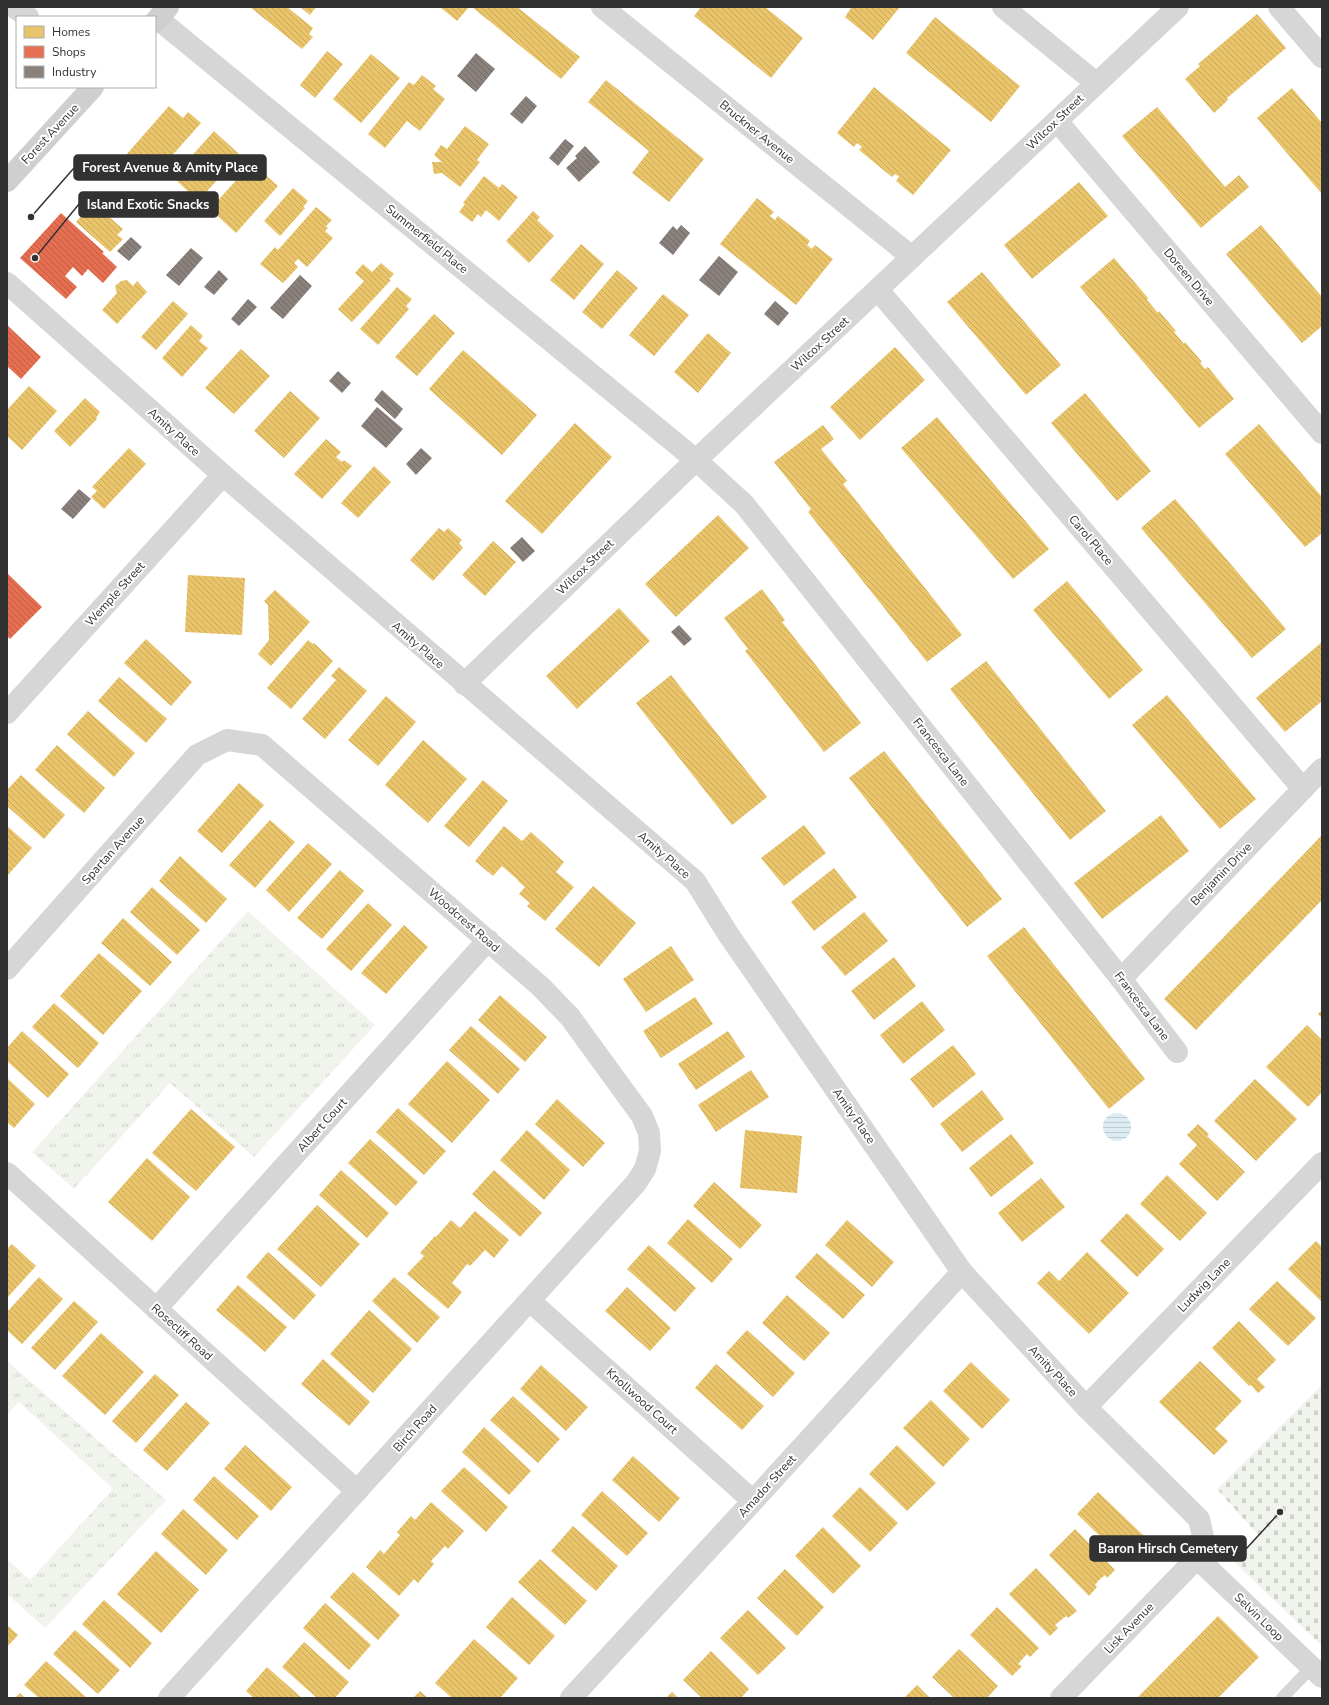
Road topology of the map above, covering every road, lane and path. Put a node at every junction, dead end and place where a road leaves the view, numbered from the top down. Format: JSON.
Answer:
{"nodes":[{"id":1,"x":14,"y":7,"type":"edge"},
{"id":2,"x":602,"y":7,"type":"edge"},
{"id":3,"x":1004,"y":7,"type":"edge"},
{"id":4,"x":1178,"y":7,"type":"edge"},
{"id":5,"x":1279,"y":7,"type":"edge"},
{"id":6,"x":27,"y":16,"type":"edge"},
{"id":7,"x":161,"y":16,"type":"edge"},
{"id":8,"x":1322,"y":57,"type":"edge"},
{"id":9,"x":1096,"y":83,"type":"junction"},
{"id":10,"x":92,"y":88,"type":"edge"},
{"id":11,"x":1057,"y":121,"type":"junction"},
{"id":12,"x":7,"y":181,"type":"edge"},
{"id":13,"x":912,"y":257,"type":"junction"},
{"id":14,"x":7,"y":283,"type":"edge"},
{"id":15,"x":878,"y":290,"type":"junction"},
{"id":16,"x":1322,"y":433,"type":"edge"},
{"id":17,"x":696,"y":460,"type":"junction"},
{"id":18,"x":223,"y":476,"type":"junction"},
{"id":19,"x":464,"y":684,"type":"junction"},
{"id":20,"x":7,"y":713,"type":"edge"},
{"id":21,"x":227,"y":740,"type":"joint"},
{"id":22,"x":1322,"y":769,"type":"edge"},
{"id":23,"x":1303,"y":789,"type":"junction"},
{"id":24,"x":488,"y":940,"type":"junction"},
{"id":25,"x":7,"y":969,"type":"edge"},
{"id":26,"x":1121,"y":979,"type":"junction"},
{"id":27,"x":1177,"y":1052,"type":"dead end"},
{"id":28,"x":650,"y":1151,"type":"joint"},
{"id":29,"x":1322,"y":1163,"type":"edge"},
{"id":30,"x":7,"y":1173,"type":"edge"},
{"id":31,"x":962,"y":1272,"type":"junction"},
{"id":32,"x":530,"y":1301,"type":"junction"},
{"id":33,"x":156,"y":1309,"type":"junction"},
{"id":34,"x":1086,"y":1407,"type":"junction"},
{"id":35,"x":357,"y":1491,"type":"junction"},
{"id":36,"x":753,"y":1501,"type":"junction"},
{"id":37,"x":1197,"y":1558,"type":"junction"},
{"id":38,"x":1317,"y":1672,"type":"edge"},
{"id":39,"x":169,"y":1698,"type":"edge"},
{"id":40,"x":571,"y":1698,"type":"edge"},
{"id":41,"x":1061,"y":1698,"type":"edge"},
{"id":42,"x":1282,"y":1698,"type":"edge"}],
"edges":[{"from":1,"to":6,"type":"street"},
{"from":2,"to":13,"type":"street","name":"Bruckner Avenue"},
{"from":3,"to":9,"type":"street"},
{"from":4,"to":9,"type":"street","name":"Wilcox Street"},
{"from":5,"to":8,"type":"street"},
{"from":7,"to":17,"type":"street","name":"Summerfield Place"},
{"from":9,"to":11,"type":"street","name":"Wilcox Street"},
{"from":10,"to":12,"type":"main road","name":"Forest Avenue"},
{"from":11,"to":13,"type":"street","name":"Wilcox Street"},
{"from":11,"to":16,"type":"street","name":"Doreen Drive"},
{"from":13,"to":15,"type":"street","name":"Wilcox Street"},
{"from":14,"to":18,"type":"street","name":"Amity Place"},
{"from":15,"to":17,"type":"street","name":"Wilcox Street"},
{"from":15,"to":23,"type":"street","name":"Carol Place"},
{"from":17,"to":19,"type":"street","name":"Wilcox Street"},
{"from":17,"to":26,"type":"street","name":"Francesca Lane"},
{"from":18,"to":19,"type":"street","name":"Amity Place"},
{"from":18,"to":20,"type":"street","name":"Wemple Street"},
{"from":19,"to":31,"type":"street","name":"Amity Place"},
{"from":21,"to":24,"type":"street","name":"Woodcrest Road"},
{"from":21,"to":25,"type":"street","name":"Spartan Avenue"},
{"from":22,"to":23,"type":"street","name":"Benjamin Drive"},
{"from":23,"to":26,"type":"street","name":"Benjamin Drive"},
{"from":24,"to":28,"type":"street","name":"Woodcrest Road"},
{"from":24,"to":33,"type":"street","name":"Albert Court"},
{"from":26,"to":27,"type":"street","name":"Francesca Lane"},
{"from":28,"to":32,"type":"street","name":"Birch Road"},
{"from":29,"to":34,"type":"street","name":"Ludwig Lane"},
{"from":30,"to":33,"type":"street","name":"Rosecliff Road"},
{"from":31,"to":34,"type":"street","name":"Amity Place"},
{"from":31,"to":36,"type":"street","name":"Amador Street"},
{"from":32,"to":35,"type":"street","name":"Birch Road"},
{"from":32,"to":36,"type":"street","name":"Knollwood Court"},
{"from":33,"to":35,"type":"street","name":"Rosecliff Road"},
{"from":34,"to":37,"type":"street","name":"Amity Place"},
{"from":35,"to":39,"type":"street","name":"Birch Road"},
{"from":36,"to":40,"type":"street","name":"Amador Street"},
{"from":37,"to":38,"type":"street","name":"Selvin Loop"},
{"from":37,"to":41,"type":"street","name":"Lisk Avenue"},
{"from":38,"to":42,"type":"lane"}]}
